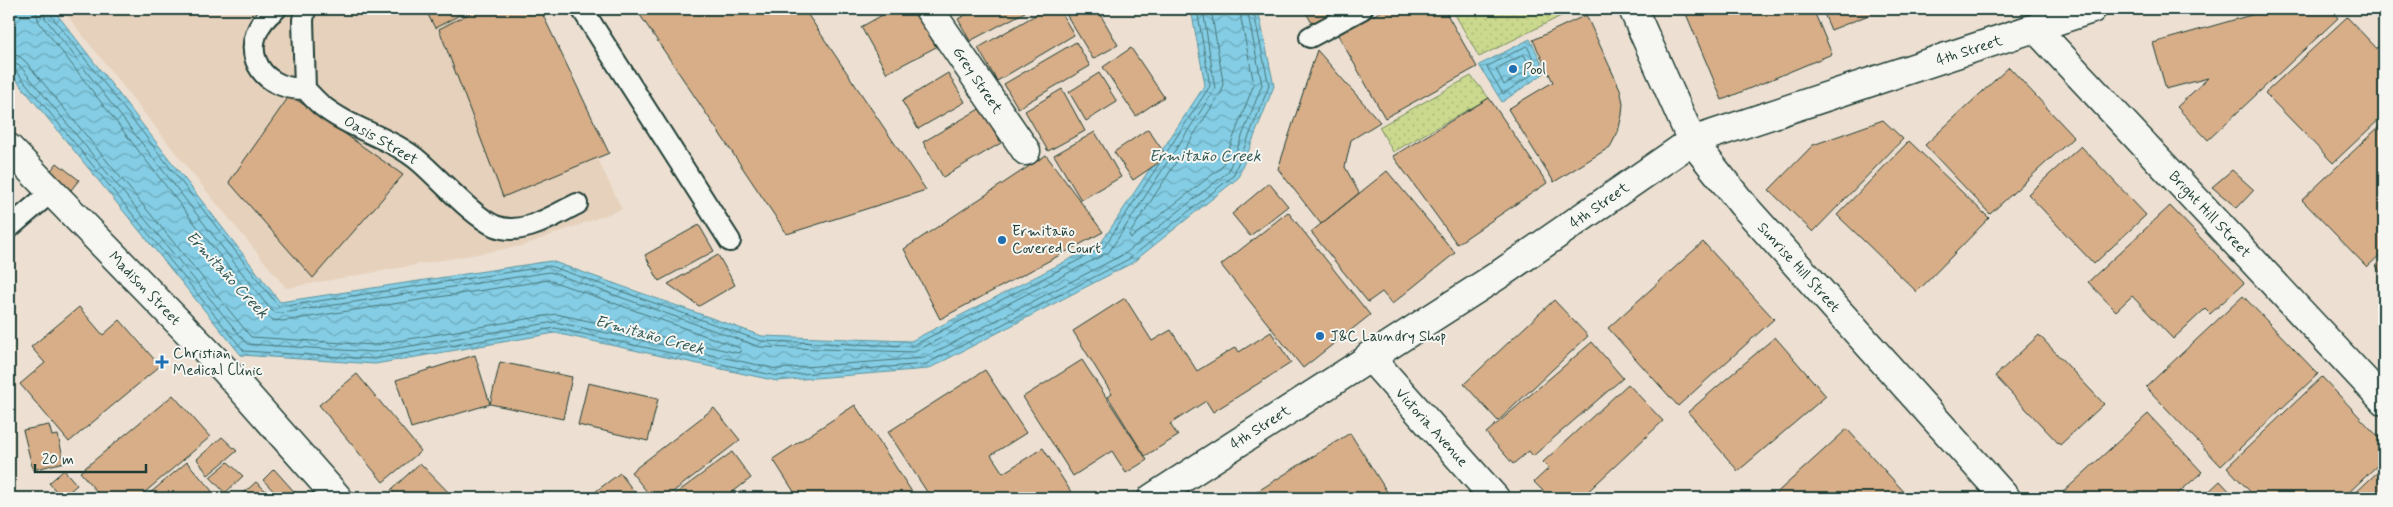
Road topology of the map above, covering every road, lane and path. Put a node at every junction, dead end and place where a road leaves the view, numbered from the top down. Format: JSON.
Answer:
{"nodes":[{"id":1,"x":276,"y":9,"type":"edge"},
{"id":2,"x":305,"y":9,"type":"edge"},
{"id":3,"x":582,"y":9,"type":"edge"},
{"id":4,"x":929,"y":9,"type":"edge"},
{"id":5,"x":1362,"y":9,"type":"edge"},
{"id":6,"x":1633,"y":9,"type":"edge"},
{"id":7,"x":2092,"y":9,"type":"edge"},
{"id":8,"x":2036,"y":28,"type":"junction"},
{"id":9,"x":1310,"y":37,"type":"dead end"},
{"id":10,"x":305,"y":88,"type":"junction"},
{"id":11,"x":1692,"y":140,"type":"junction"},
{"id":12,"x":9,"y":148,"type":"edge"},
{"id":13,"x":1026,"y":151,"type":"dead end"},
{"id":14,"x":51,"y":192,"type":"junction"},
{"id":15,"x":577,"y":204,"type":"dead end"},
{"id":16,"x":9,"y":228,"type":"edge"},
{"id":17,"x":730,"y":241,"type":"dead end"},
{"id":18,"x":1369,"y":356,"type":"junction"},
{"id":19,"x":2384,"y":400,"type":"edge"},
{"id":20,"x":1158,"y":497,"type":"edge"},
{"id":21,"x":338,"y":498,"type":"edge"},
{"id":22,"x":1495,"y":498,"type":"edge"},
{"id":23,"x":2006,"y":498,"type":"edge"}],
"edges":[{"from":1,"to":10,"type":"lane"},
{"from":2,"to":10,"type":"lane"},
{"from":3,"to":17,"type":"lane"},
{"from":4,"to":13,"type":"street","name":"Grey Street"},
{"from":5,"to":9,"type":"lane"},
{"from":6,"to":11,"type":"street","name":"Sunrise Hill Street"},
{"from":7,"to":8,"type":"street","name":"4th Street"},
{"from":8,"to":11,"type":"street","name":"4th Street"},
{"from":8,"to":19,"type":"street","name":"Bright Hill Street"},
{"from":10,"to":15,"type":"lane","name":"Oasis Street"},
{"from":11,"to":18,"type":"street","name":"4th Street"},
{"from":11,"to":23,"type":"street","name":"Sunrise Hill Street"},
{"from":12,"to":14,"type":"street","name":"Madison Street"},
{"from":14,"to":16,"type":"lane"},
{"from":14,"to":21,"type":"street","name":"Madison Street"},
{"from":18,"to":20,"type":"street","name":"4th Street"},
{"from":18,"to":22,"type":"street","name":"Victoria Avenue"}]}
